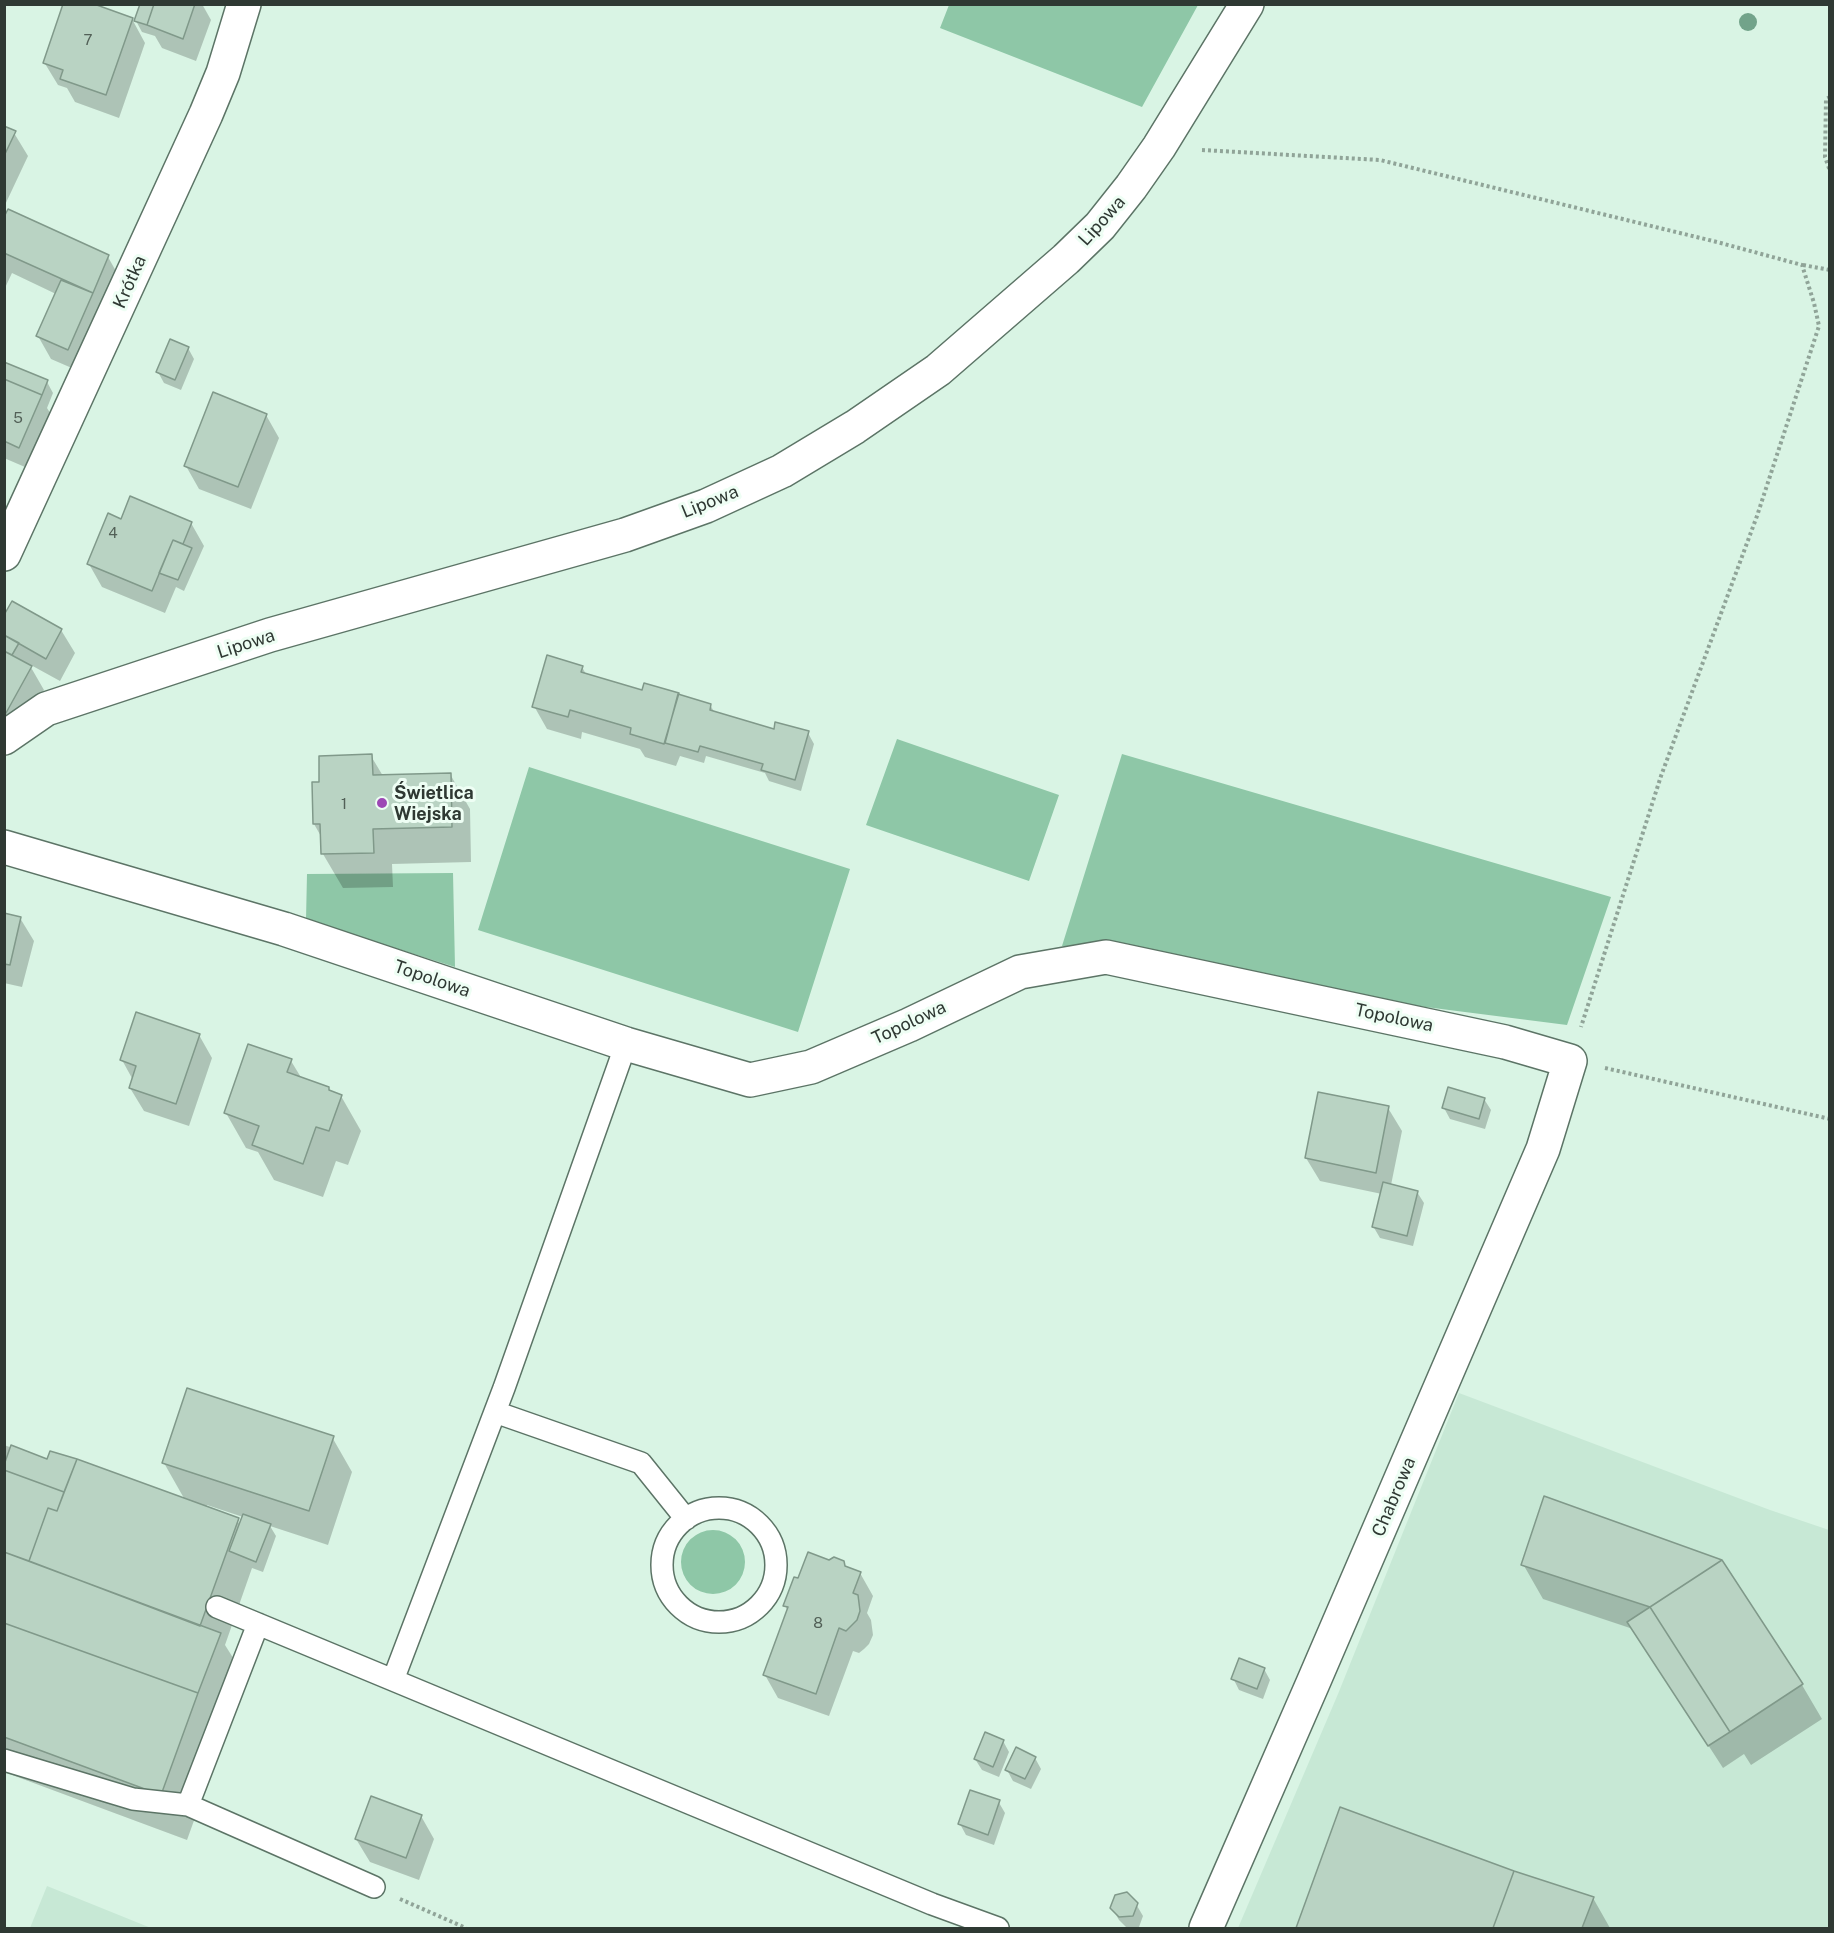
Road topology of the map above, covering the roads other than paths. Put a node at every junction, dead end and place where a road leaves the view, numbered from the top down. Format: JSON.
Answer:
{"nodes":[{"id":1,"x":244,"y":4,"type":"edge"},
{"id":2,"x":1247,"y":4,"type":"edge"},
{"id":3,"x":4,"y":554,"type":"edge"},
{"id":4,"x":4,"y":738,"type":"edge"},
{"id":5,"x":4,"y":847,"type":"edge"},
{"id":6,"x":626,"y":1044,"type":"junction"},
{"id":7,"x":1570,"y":1061,"type":"joint"},
{"id":8,"x":495,"y":1412,"type":"junction"},
{"id":9,"x":686,"y":1519,"type":"junction"},
{"id":10,"x":217,"y":1606,"type":"dead end"},
{"id":11,"x":258,"y":1624,"type":"junction"},
{"id":12,"x":393,"y":1680,"type":"junction"},
{"id":13,"x":4,"y":1760,"type":"edge"},
{"id":14,"x":188,"y":1804,"type":"junction"},
{"id":15,"x":374,"y":1887,"type":"road end"},
{"id":16,"x":998,"y":1929,"type":"edge"},
{"id":17,"x":1206,"y":1929,"type":"edge"}],
"edges":[{"from":1,"to":3,"type":"street","name":"Krótka"},
{"from":2,"to":4,"type":"street","name":"Lipowa"},
{"from":5,"to":6,"type":"street","name":"Topolowa"},
{"from":6,"to":7,"type":"street","name":"Topolowa"},
{"from":6,"to":8,"type":"lane"},
{"from":7,"to":17,"type":"street","name":"Chabrowa"},
{"from":8,"to":9,"type":"lane"},
{"from":8,"to":12,"type":"lane"},
{"from":9,"to":9,"type":"lane"},
{"from":10,"to":11,"type":"lane"},
{"from":11,"to":12,"type":"lane"},
{"from":11,"to":14,"type":"lane"},
{"from":12,"to":16,"type":"lane"},
{"from":13,"to":14,"type":"lane"},
{"from":14,"to":15,"type":"lane"}]}
